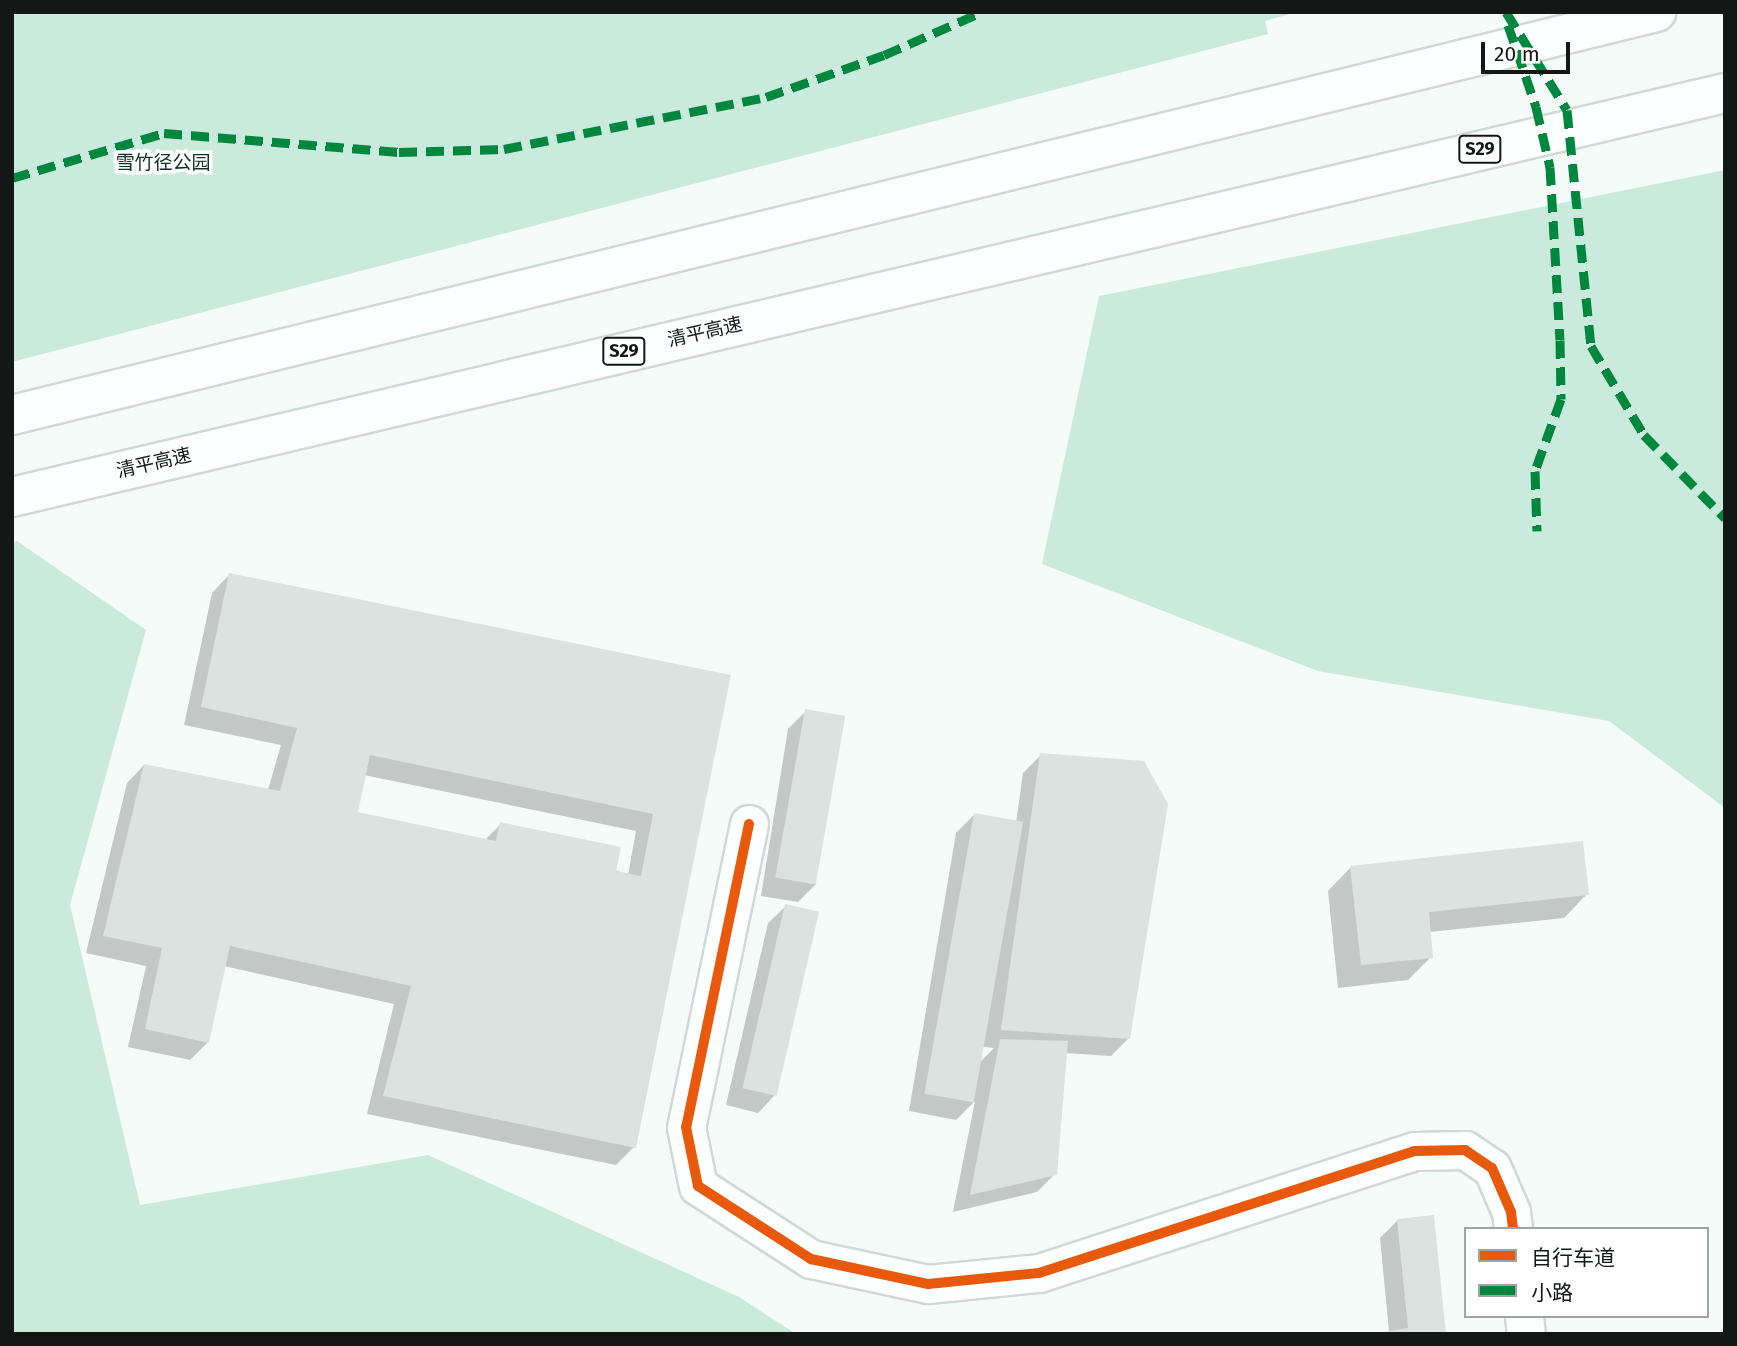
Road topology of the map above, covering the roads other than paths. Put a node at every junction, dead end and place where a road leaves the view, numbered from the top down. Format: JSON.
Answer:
{"nodes":[{"id":1,"x":1656,"y":12,"type":"edge"},
{"id":2,"x":1725,"y":93,"type":"edge"},
{"id":3,"x":12,"y":415,"type":"edge"},
{"id":4,"x":12,"y":497,"type":"edge"},
{"id":5,"x":749,"y":824,"type":"dead end"},
{"id":6,"x":1513,"y":1227,"type":"edge"}],
"edges":[{"from":1,"to":3,"type":"highway"},
{"from":2,"to":4,"type":"highway","name":"清平高速","number":"S29"},
{"from":5,"to":6,"type":"street"}]}
